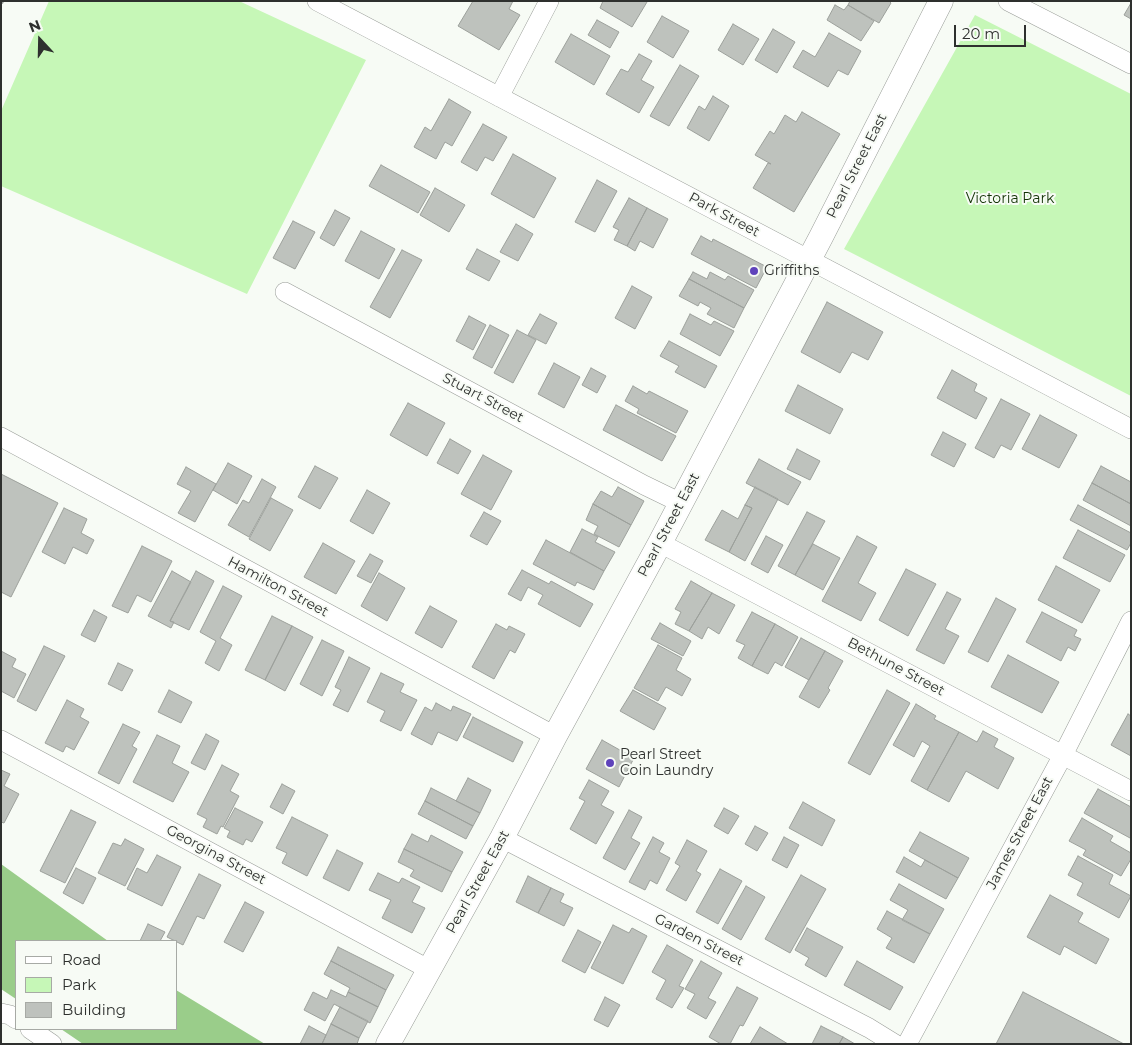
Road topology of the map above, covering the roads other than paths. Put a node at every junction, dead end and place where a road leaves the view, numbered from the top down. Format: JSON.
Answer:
{"nodes":[{"id":1,"x":317,"y":1,"type":"edge"},
{"id":2,"x":549,"y":1,"type":"edge"},
{"id":3,"x":941,"y":1,"type":"edge"},
{"id":4,"x":1008,"y":1,"type":"edge"},
{"id":5,"x":1131,"y":64,"type":"edge"},
{"id":6,"x":499,"y":97,"type":"junction"},
{"id":7,"x":809,"y":260,"type":"junction"},
{"id":8,"x":285,"y":292,"type":"dead end"},
{"id":9,"x":1131,"y":429,"type":"edge"},
{"id":10,"x":1,"y":437,"type":"edge"},
{"id":11,"x":681,"y":502,"type":"junction"},
{"id":12,"x":660,"y":543,"type":"junction"},
{"id":13,"x":1131,"y":621,"type":"edge"},
{"id":14,"x":555,"y":736,"type":"junction"},
{"id":15,"x":1,"y":740,"type":"edge"},
{"id":16,"x":1062,"y":755,"type":"junction"},
{"id":17,"x":1131,"y":791,"type":"edge"},
{"id":18,"x":502,"y":838,"type":"junction"},
{"id":19,"x":430,"y":970,"type":"junction"},
{"id":20,"x":1,"y":1013,"type":"edge"},
{"id":21,"x":15,"y":1018,"type":"edge"},
{"id":22,"x":31,"y":1030,"type":"edge"},
{"id":23,"x":52,"y":1044,"type":"edge"},
{"id":24,"x":388,"y":1044,"type":"edge"},
{"id":25,"x":894,"y":1044,"type":"edge"},
{"id":26,"x":907,"y":1044,"type":"edge"}],
"edges":[{"from":1,"to":6,"type":"street","name":"Park Street"},
{"from":2,"to":6,"type":"street"},
{"from":3,"to":7,"type":"street","name":"Pearl Street East"},
{"from":4,"to":5,"type":"street"},
{"from":6,"to":7,"type":"street","name":"Park Street"},
{"from":7,"to":9,"type":"street","name":"Park Street"},
{"from":7,"to":11,"type":"street","name":"Pearl Street East"},
{"from":8,"to":11,"type":"street","name":"Stuart Street"},
{"from":10,"to":14,"type":"street","name":"Hamilton Street"},
{"from":11,"to":12,"type":"street","name":"Pearl Street East"},
{"from":12,"to":14,"type":"street","name":"Pearl Street East"},
{"from":12,"to":16,"type":"street","name":"Bethune Street"},
{"from":13,"to":16,"type":"street","name":"James Street East"},
{"from":14,"to":18,"type":"street","name":"Pearl Street East"},
{"from":15,"to":19,"type":"street","name":"Georgina Street"},
{"from":16,"to":17,"type":"street","name":"Bethune Street"},
{"from":16,"to":26,"type":"street","name":"James Street East"},
{"from":18,"to":19,"type":"street","name":"Pearl Street East"},
{"from":18,"to":25,"type":"street","name":"Garden Street"},
{"from":19,"to":24,"type":"street","name":"Pearl Street East"},
{"from":20,"to":21,"type":"street"},
{"from":22,"to":23,"type":"street"}]}
